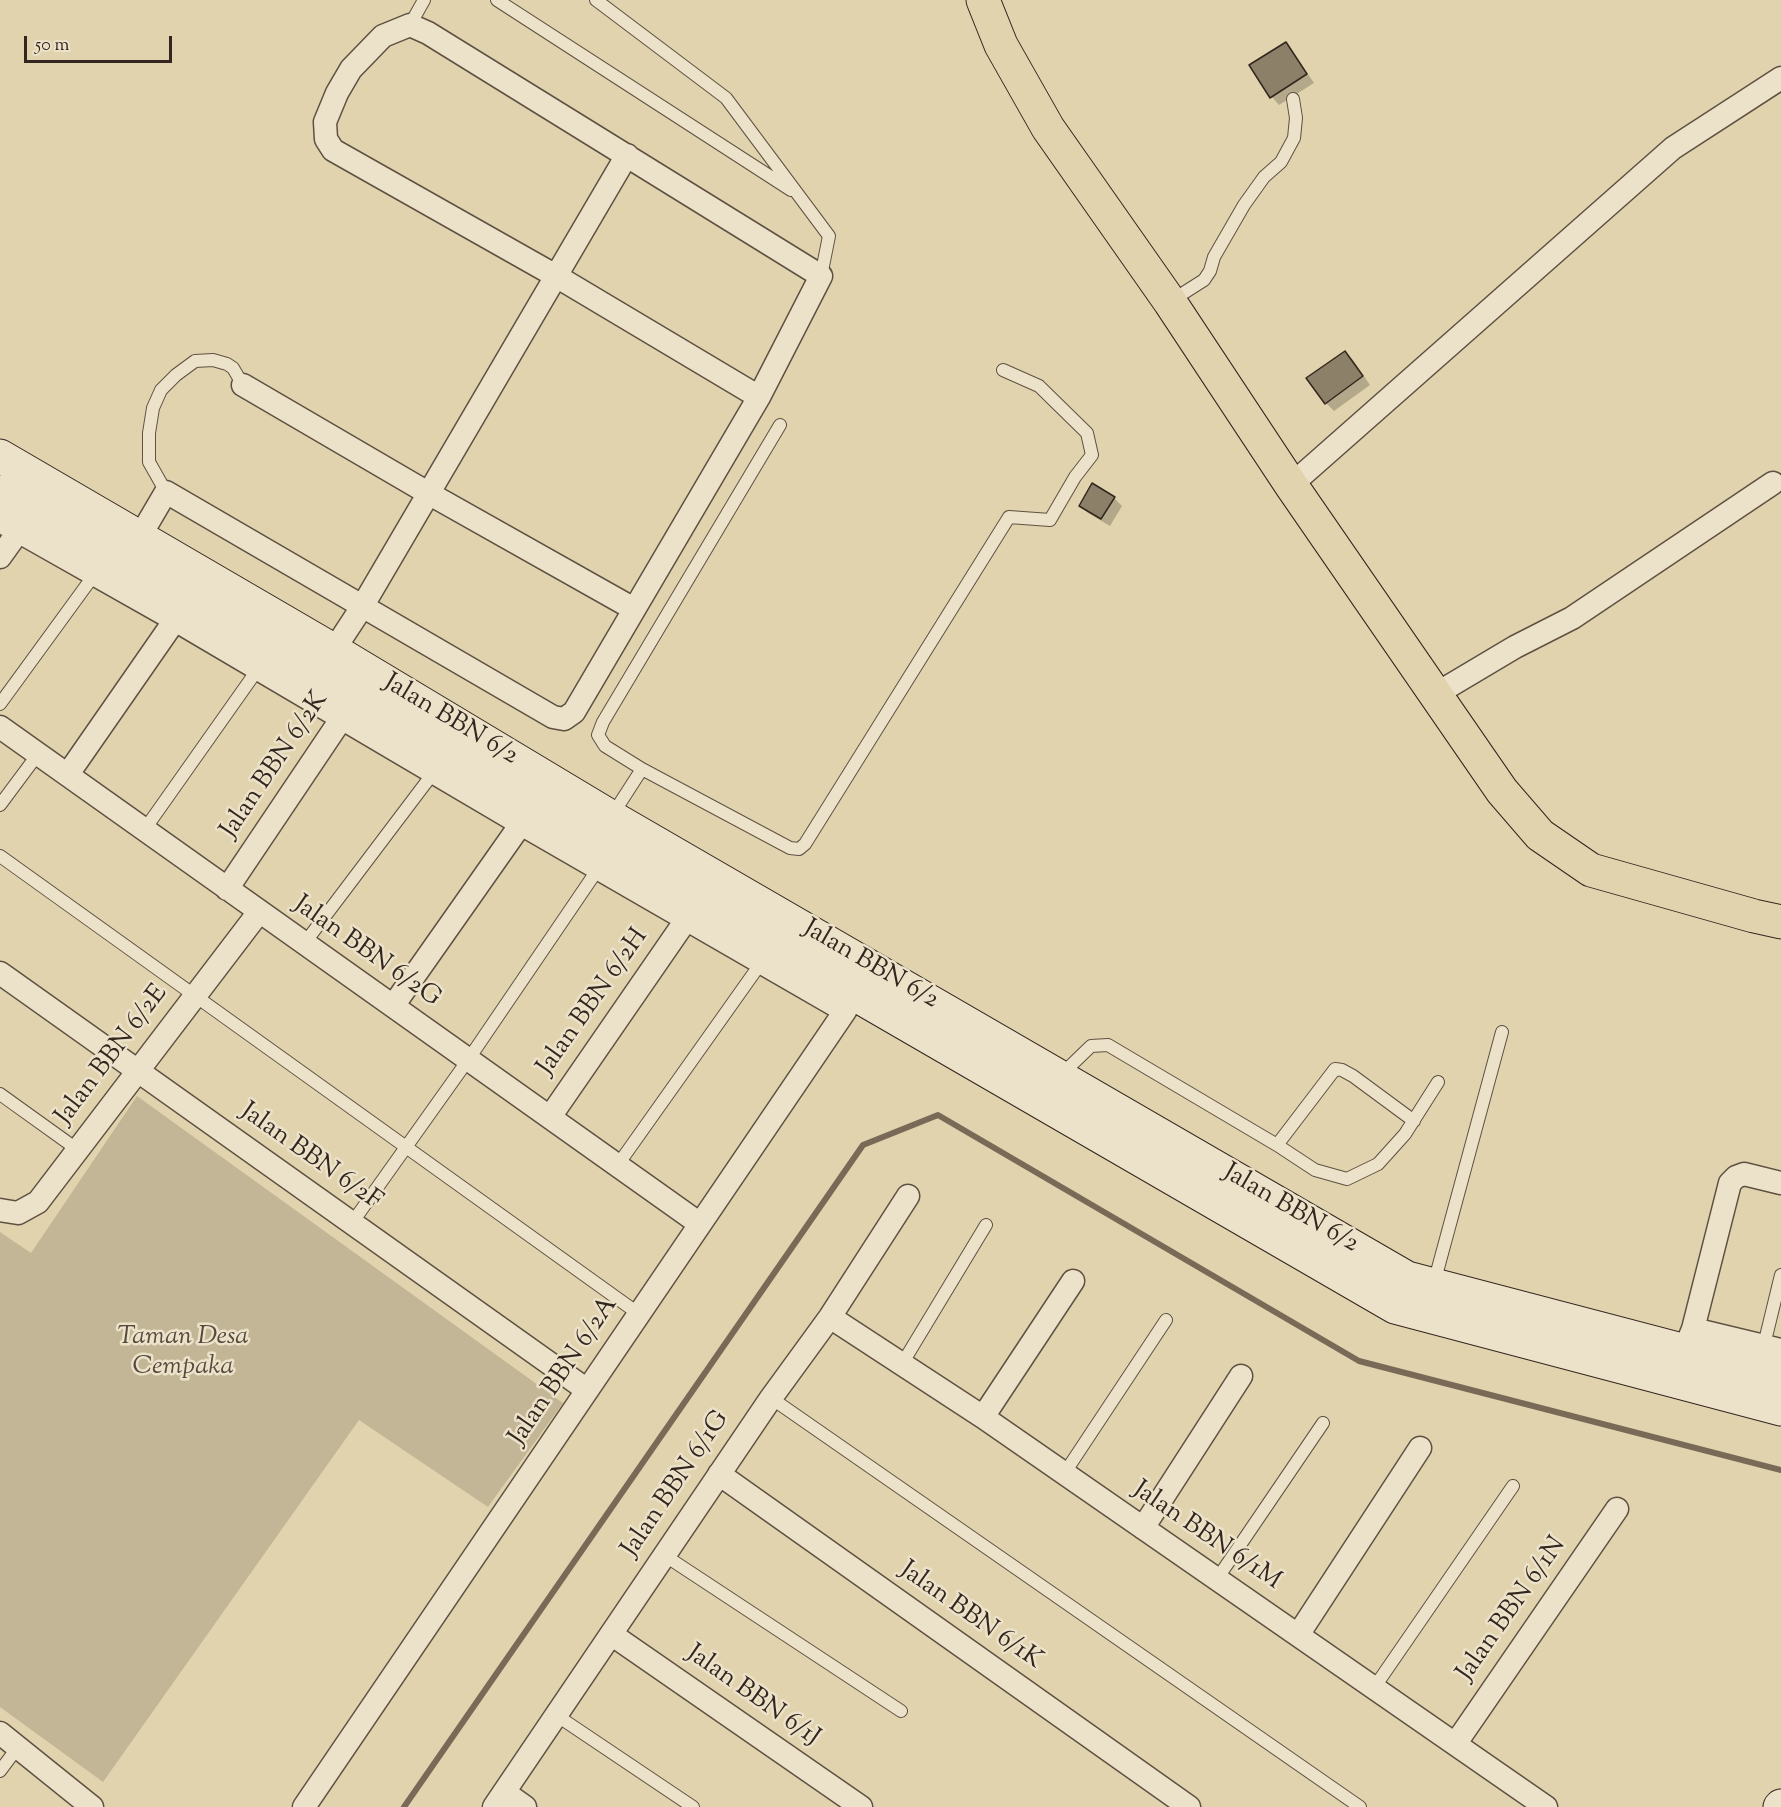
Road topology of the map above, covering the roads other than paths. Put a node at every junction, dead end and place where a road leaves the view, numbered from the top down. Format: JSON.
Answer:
{"nodes":[{"id":1,"x":424,"y":0,"type":"edge"},
{"id":2,"x":497,"y":0,"type":"edge"},
{"id":3,"x":596,"y":0,"type":"edge"},
{"id":4,"x":983,"y":0,"type":"edge"},
{"id":5,"x":410,"y":25,"type":"junction"},
{"id":6,"x":1781,"y":78,"type":"edge"},
{"id":7,"x":1293,"y":99,"type":"dead end"},
{"id":8,"x":627,"y":155,"type":"junction"},
{"id":9,"x":798,"y":194,"type":"junction"},
{"id":10,"x":556,"y":276,"type":"junction"},
{"id":11,"x":821,"y":276,"type":"junction"},
{"id":12,"x":1170,"y":302,"type":"junction"},
{"id":13,"x":1003,"y":370,"type":"dead end"},
{"id":14,"x":243,"y":385,"type":"joint"},
{"id":15,"x":759,"y":397,"type":"junction"},
{"id":16,"x":780,"y":425,"type":"dead end"},
{"id":17,"x":0,"y":456,"type":"edge"},
{"id":18,"x":1773,"y":483,"type":"dead end"},
{"id":19,"x":1291,"y":485,"type":"junction"},
{"id":20,"x":0,"y":492,"type":"edge"},
{"id":21,"x":166,"y":492,"type":"junction"},
{"id":22,"x":428,"y":493,"type":"junction"},
{"id":23,"x":9,"y":527,"type":"edge"},
{"id":24,"x":139,"y":538,"type":"junction"},
{"id":25,"x":0,"y":557,"type":"edge"},
{"id":26,"x":94,"y":575,"type":"junction"},
{"id":27,"x":362,"y":607,"type":"junction"},
{"id":28,"x":634,"y":609,"type":"junction"},
{"id":29,"x":175,"y":620,"type":"junction"},
{"id":30,"x":325,"y":663,"type":"junction"},
{"id":31,"x":258,"y":669,"type":"junction"},
{"id":32,"x":1436,"y":694,"type":"junction"},
{"id":33,"x":355,"y":697,"type":"junction"},
{"id":34,"x":0,"y":704,"type":"edge"},
{"id":35,"x":0,"y":727,"type":"edge"},
{"id":36,"x":38,"y":754,"type":"junction"},
{"id":37,"x":642,"y":769,"type":"junction"},
{"id":38,"x":434,"y":772,"type":"junction"},
{"id":39,"x":68,"y":774,"type":"junction"},
{"id":40,"x":0,"y":805,"type":"edge"},
{"id":41,"x":611,"y":817,"type":"junction"},
{"id":42,"x":521,"y":824,"type":"junction"},
{"id":43,"x":145,"y":829,"type":"junction"},
{"id":44,"x":0,"y":856,"type":"edge"},
{"id":45,"x":598,"y":868,"type":"junction"},
{"id":46,"x":227,"y":889,"type":"junction"},
{"id":47,"x":259,"y":912,"type":"junction"},
{"id":48,"x":686,"y":920,"type":"junction"},
{"id":49,"x":1781,"y":922,"type":"edge"},
{"id":50,"x":304,"y":944,"type":"junction"},
{"id":51,"x":761,"y":963,"type":"junction"},
{"id":52,"x":0,"y":973,"type":"edge"},
{"id":53,"x":856,"y":990,"type":"junction"},
{"id":54,"x":195,"y":996,"type":"junction"},
{"id":55,"x":393,"y":1006,"type":"junction"},
{"id":56,"x":1502,"y":1032,"type":"dead end"},
{"id":57,"x":468,"y":1060,"type":"junction"},
{"id":58,"x":138,"y":1071,"type":"junction"},
{"id":59,"x":1060,"y":1076,"type":"junction"},
{"id":60,"x":1438,"y":1082,"type":"dead end"},
{"id":61,"x":0,"y":1094,"type":"edge"},
{"id":62,"x":550,"y":1118,"type":"junction"},
{"id":63,"x":1414,"y":1121,"type":"junction"},
{"id":64,"x":1278,"y":1145,"type":"junction"},
{"id":65,"x":406,"y":1147,"type":"junction"},
{"id":66,"x":78,"y":1150,"type":"junction"},
{"id":67,"x":617,"y":1166,"type":"junction"},
{"id":68,"x":1781,"y":1183,"type":"edge"},
{"id":69,"x":908,"y":1196,"type":"dead end"},
{"id":70,"x":0,"y":1210,"type":"edge"},
{"id":71,"x":352,"y":1223,"type":"junction"},
{"id":72,"x":700,"y":1224,"type":"junction"},
{"id":73,"x":986,"y":1225,"type":"dead end"},
{"id":74,"x":1781,"y":1275,"type":"edge"},
{"id":75,"x":1073,"y":1281,"type":"dead end"},
{"id":76,"x":1433,"y":1285,"type":"junction"},
{"id":77,"x":639,"y":1314,"type":"junction"},
{"id":78,"x":830,"y":1317,"type":"junction"},
{"id":79,"x":1166,"y":1320,"type":"dead end"},
{"id":80,"x":1772,"y":1348,"type":"edge"},
{"id":81,"x":1685,"y":1354,"type":"junction"},
{"id":82,"x":902,"y":1364,"type":"junction"},
{"id":83,"x":1241,"y":1376,"type":"dead end"},
{"id":84,"x":1781,"y":1377,"type":"edge"},
{"id":85,"x":587,"y":1390,"type":"junction"},
{"id":86,"x":771,"y":1398,"type":"junction"},
{"id":87,"x":1781,"y":1409,"type":"edge"},
{"id":88,"x":983,"y":1417,"type":"junction"},
{"id":89,"x":1323,"y":1423,"type":"dead end"},
{"id":90,"x":1420,"y":1448,"type":"dead end"},
{"id":91,"x":719,"y":1474,"type":"junction"},
{"id":92,"x":1064,"y":1474,"type":"junction"},
{"id":93,"x":1513,"y":1486,"type":"dead end"},
{"id":94,"x":1617,"y":1509,"type":"dead end"},
{"id":95,"x":1143,"y":1528,"type":"junction"},
{"id":96,"x":664,"y":1555,"type":"junction"},
{"id":97,"x":1217,"y":1579,"type":"junction"},
{"id":98,"x":611,"y":1634,"type":"junction"},
{"id":99,"x":1298,"y":1635,"type":"junction"},
{"id":100,"x":1374,"y":1688,"type":"junction"},
{"id":101,"x":901,"y":1711,"type":"dead end"},
{"id":102,"x":556,"y":1714,"type":"junction"},
{"id":103,"x":0,"y":1733,"type":"edge"},
{"id":104,"x":1456,"y":1743,"type":"junction"},
{"id":105,"x":18,"y":1747,"type":"junction"},
{"id":106,"x":0,"y":1771,"type":"edge"},
{"id":107,"x":499,"y":1800,"type":"edge"},
{"id":108,"x":92,"y":1807,"type":"edge"},
{"id":109,"x":304,"y":1807,"type":"edge"},
{"id":110,"x":525,"y":1807,"type":"edge"},
{"id":111,"x":693,"y":1807,"type":"edge"},
{"id":112,"x":861,"y":1807,"type":"edge"},
{"id":113,"x":1189,"y":1807,"type":"edge"},
{"id":114,"x":1360,"y":1807,"type":"edge"},
{"id":115,"x":1546,"y":1807,"type":"edge"}],
"edges":[{"from":1,"to":5,"type":"lane"},
{"from":2,"to":9,"type":"lane"},
{"from":3,"to":9,"type":"lane"},
{"from":4,"to":12,"type":"main road"},
{"from":5,"to":8,"type":"street"},
{"from":5,"to":10,"type":"street"},
{"from":6,"to":19,"type":"street"},
{"from":7,"to":12,"type":"lane"},
{"from":8,"to":10,"type":"street"},
{"from":8,"to":11,"type":"street"},
{"from":9,"to":11,"type":"lane"},
{"from":10,"to":15,"type":"street"},
{"from":10,"to":22,"type":"street"},
{"from":11,"to":15,"type":"street"},
{"from":12,"to":19,"type":"main road"},
{"from":13,"to":37,"type":"lane"},
{"from":14,"to":21,"type":"lane"},
{"from":14,"to":22,"type":"street"},
{"from":15,"to":28,"type":"street"},
{"from":16,"to":37,"type":"lane"},
{"from":17,"to":24,"type":"street","name":"Jalan BBN 6/2"},
{"from":18,"to":32,"type":"street"},
{"from":19,"to":32,"type":"main road"},
{"from":20,"to":30,"type":"street","name":"Jalan BBN 6/2"},
{"from":21,"to":24,"type":"street"},
{"from":21,"to":27,"type":"street"},
{"from":22,"to":27,"type":"street"},
{"from":22,"to":28,"type":"street"},
{"from":23,"to":25,"type":"street"},
{"from":23,"to":26,"type":"street"},
{"from":24,"to":30,"type":"street","name":"Jalan BBN 6/2"},
{"from":26,"to":29,"type":"street"},
{"from":26,"to":34,"type":"lane"},
{"from":27,"to":28,"type":"street"},
{"from":27,"to":30,"type":"street"},
{"from":29,"to":31,"type":"street"},
{"from":29,"to":39,"type":"street"},
{"from":30,"to":33,"type":"street","name":"Jalan BBN 6/2"},
{"from":31,"to":33,"type":"street"},
{"from":31,"to":43,"type":"lane"},
{"from":32,"to":49,"type":"main road"},
{"from":33,"to":38,"type":"street"},
{"from":33,"to":41,"type":"street","name":"Jalan BBN 6/2"},
{"from":33,"to":46,"type":"street","name":"Jalan BBN 6/2K"},
{"from":33,"to":53,"type":"street","name":"Jalan BBN 6/2"},
{"from":35,"to":36,"type":"street","name":"Jalan BBN 6/2G"},
{"from":36,"to":39,"type":"street","name":"Jalan BBN 6/2G"},
{"from":36,"to":40,"type":"lane"},
{"from":37,"to":41,"type":"lane"},
{"from":38,"to":42,"type":"street"},
{"from":38,"to":50,"type":"lane"},
{"from":39,"to":43,"type":"street","name":"Jalan BBN 6/2G"},
{"from":41,"to":53,"type":"street","name":"Jalan BBN 6/2"},
{"from":42,"to":45,"type":"street"},
{"from":42,"to":55,"type":"street"},
{"from":43,"to":46,"type":"street","name":"Jalan BBN 6/2G"},
{"from":44,"to":54,"type":"lane"},
{"from":45,"to":48,"type":"street"},
{"from":45,"to":57,"type":"lane"},
{"from":46,"to":47,"type":"street","name":"Jalan BBN 6/2G"},
{"from":47,"to":50,"type":"street","name":"Jalan BBN 6/2G"},
{"from":47,"to":54,"type":"street","name":"Jalan BBN 6/2E"},
{"from":48,"to":51,"type":"street"},
{"from":48,"to":62,"type":"street","name":"Jalan BBN 6/2H"},
{"from":50,"to":55,"type":"street","name":"Jalan BBN 6/2G"},
{"from":51,"to":53,"type":"street"},
{"from":51,"to":67,"type":"lane"},
{"from":52,"to":58,"type":"street","name":"Jalan BBN 6/2F"},
{"from":53,"to":59,"type":"street","name":"Jalan BBN 6/2"},
{"from":53,"to":72,"type":"street","name":"Jalan BBN 6/2A"},
{"from":53,"to":81,"type":"street","name":"Jalan BBN 6/2"},
{"from":54,"to":58,"type":"street","name":"Jalan BBN 6/2E"},
{"from":54,"to":65,"type":"lane"},
{"from":55,"to":57,"type":"street","name":"Jalan BBN 6/2G"},
{"from":56,"to":76,"type":"lane"},
{"from":57,"to":62,"type":"street","name":"Jalan BBN 6/2G"},
{"from":57,"to":65,"type":"lane"},
{"from":58,"to":66,"type":"street","name":"Jalan BBN 6/2E"},
{"from":58,"to":71,"type":"street","name":"Jalan BBN 6/2F"},
{"from":59,"to":64,"type":"lane"},
{"from":59,"to":76,"type":"street","name":"Jalan BBN 6/2"},
{"from":60,"to":63,"type":"lane"},
{"from":61,"to":66,"type":"lane"},
{"from":62,"to":67,"type":"street","name":"Jalan BBN 6/2G"},
{"from":63,"to":64,"type":"lane"},
{"from":63,"to":64,"type":"lane"},
{"from":65,"to":71,"type":"lane"},
{"from":65,"to":77,"type":"lane"},
{"from":66,"to":70,"type":"street","name":"Jalan BBN 6/2E"},
{"from":67,"to":72,"type":"street","name":"Jalan BBN 6/2G"},
{"from":68,"to":81,"type":"street"},
{"from":69,"to":78,"type":"street","name":"Jalan BBN 6/1G"},
{"from":71,"to":85,"type":"street","name":"Jalan BBN 6/2F"},
{"from":72,"to":77,"type":"street","name":"Jalan BBN 6/2A"},
{"from":73,"to":82,"type":"lane"},
{"from":74,"to":80,"type":"lane"},
{"from":75,"to":88,"type":"street"},
{"from":76,"to":81,"type":"street","name":"Jalan BBN 6/2"},
{"from":77,"to":85,"type":"street","name":"Jalan BBN 6/2A"},
{"from":78,"to":82,"type":"street","name":"Jalan BBN 6/1M"},
{"from":78,"to":86,"type":"street","name":"Jalan BBN 6/1G"},
{"from":79,"to":92,"type":"lane"},
{"from":80,"to":81,"type":"street"},
{"from":81,"to":84,"type":"street","name":"Jalan BBN 6/2"},
{"from":81,"to":87,"type":"street","name":"Jalan BBN 6/2"},
{"from":82,"to":88,"type":"street","name":"Jalan BBN 6/1M"},
{"from":83,"to":95,"type":"street"},
{"from":85,"to":109,"type":"street","name":"Jalan BBN 6/2A"},
{"from":86,"to":91,"type":"street","name":"Jalan BBN 6/1G"},
{"from":86,"to":114,"type":"lane"},
{"from":88,"to":92,"type":"street","name":"Jalan BBN 6/1M"},
{"from":89,"to":97,"type":"lane"},
{"from":90,"to":99,"type":"street"},
{"from":91,"to":96,"type":"street","name":"Jalan BBN 6/1G"},
{"from":91,"to":113,"type":"street","name":"Jalan BBN 6/1K"},
{"from":92,"to":95,"type":"street","name":"Jalan BBN 6/1M"},
{"from":93,"to":100,"type":"lane"},
{"from":94,"to":104,"type":"street","name":"Jalan BBN 6/1N"},
{"from":95,"to":97,"type":"street","name":"Jalan BBN 6/1M"},
{"from":96,"to":98,"type":"street","name":"Jalan BBN 6/1G"},
{"from":96,"to":101,"type":"lane"},
{"from":97,"to":99,"type":"street","name":"Jalan BBN 6/1M"},
{"from":98,"to":102,"type":"street","name":"Jalan BBN 6/1G"},
{"from":98,"to":112,"type":"street","name":"Jalan BBN 6/1J"},
{"from":99,"to":100,"type":"street","name":"Jalan BBN 6/1M"},
{"from":100,"to":104,"type":"street","name":"Jalan BBN 6/1M"},
{"from":102,"to":107,"type":"street","name":"Jalan BBN 6/1G"},
{"from":102,"to":111,"type":"lane"},
{"from":103,"to":105,"type":"street"},
{"from":104,"to":115,"type":"street","name":"Jalan BBN 6/1M"},
{"from":105,"to":106,"type":"lane"},
{"from":105,"to":108,"type":"street"},
{"from":107,"to":110,"type":"street"}]}
